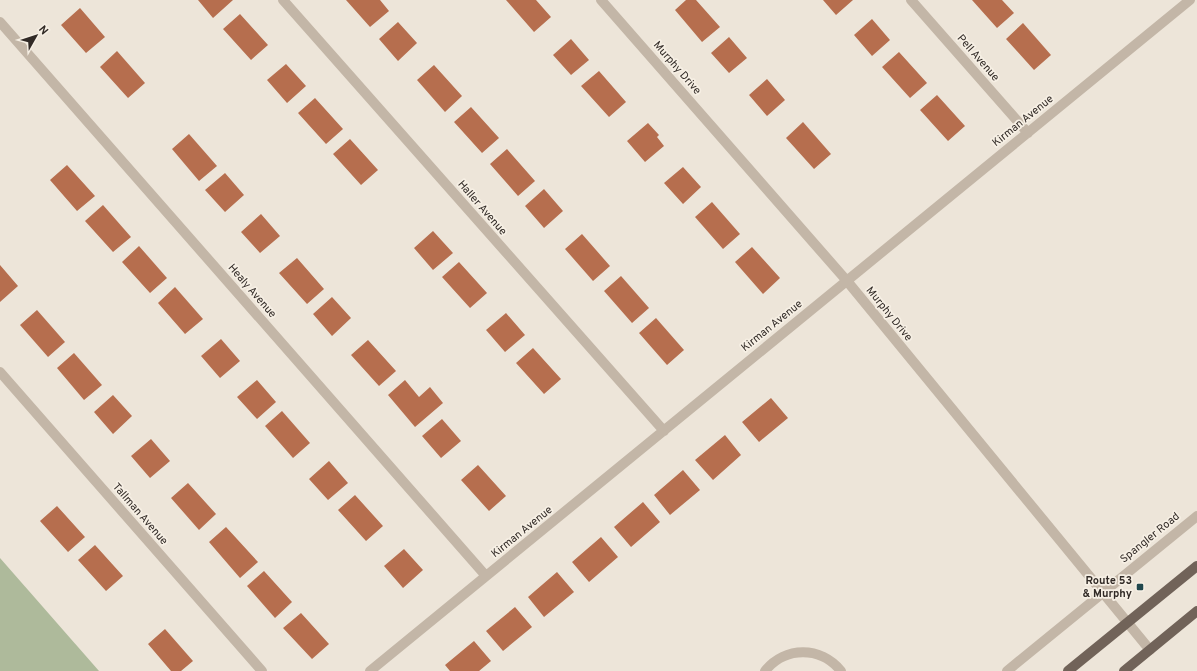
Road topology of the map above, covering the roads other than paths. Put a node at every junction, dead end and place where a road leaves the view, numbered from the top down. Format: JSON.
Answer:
{"nodes":[{"id":1,"x":283,"y":0,"type":"edge"},
{"id":2,"x":601,"y":0,"type":"edge"},
{"id":3,"x":911,"y":0,"type":"edge"},
{"id":4,"x":1190,"y":0,"type":"edge"},
{"id":5,"x":0,"y":22,"type":"edge"},
{"id":6,"x":1028,"y":133,"type":"junction"},
{"id":7,"x":847,"y":281,"type":"junction"},
{"id":8,"x":0,"y":372,"type":"edge"},
{"id":9,"x":664,"y":431,"type":"junction"},
{"id":10,"x":1197,"y":516,"type":"edge"},
{"id":11,"x":1197,"y":566,"type":"edge"},
{"id":12,"x":486,"y":576,"type":"junction"},
{"id":13,"x":1102,"y":592,"type":"junction"},
{"id":14,"x":1197,"y":611,"type":"edge"},
{"id":15,"x":1127,"y":623,"type":"junction"},
{"id":16,"x":1150,"y":650,"type":"junction"},
{"id":17,"x":262,"y":671,"type":"edge"},
{"id":18,"x":370,"y":671,"type":"edge"},
{"id":19,"x":765,"y":671,"type":"edge"},
{"id":20,"x":841,"y":671,"type":"edge"},
{"id":21,"x":1007,"y":671,"type":"edge"},
{"id":22,"x":1068,"y":671,"type":"edge"},
{"id":23,"x":1124,"y":671,"type":"edge"}],
"edges":[{"from":1,"to":9,"type":"street","name":"Haller Avenue"},
{"from":2,"to":7,"type":"street","name":"Murphy Drive"},
{"from":3,"to":6,"type":"street","name":"Pell Avenue"},
{"from":4,"to":6,"type":"street","name":"Kirman Avenue"},
{"from":5,"to":12,"type":"street","name":"Healy Avenue"},
{"from":6,"to":7,"type":"street","name":"Kirman Avenue"},
{"from":7,"to":9,"type":"street","name":"Kirman Avenue"},
{"from":7,"to":13,"type":"street","name":"Murphy Drive"},
{"from":8,"to":17,"type":"street","name":"Tallman Avenue"},
{"from":9,"to":12,"type":"street","name":"Kirman Avenue"},
{"from":10,"to":13,"type":"street","name":"Spangler Road"},
{"from":11,"to":15,"type":"main road"},
{"from":12,"to":18,"type":"street","name":"Kirman Avenue"},
{"from":13,"to":15,"type":"street","name":"Murphy Drive"},
{"from":13,"to":21,"type":"street","name":"Spangler Road"},
{"from":14,"to":16,"type":"main road"},
{"from":15,"to":16,"type":"street","name":"Murphy Drive"},
{"from":15,"to":22,"type":"main road"},
{"from":16,"to":23,"type":"main road"},
{"from":19,"to":20,"type":"street"}]}
